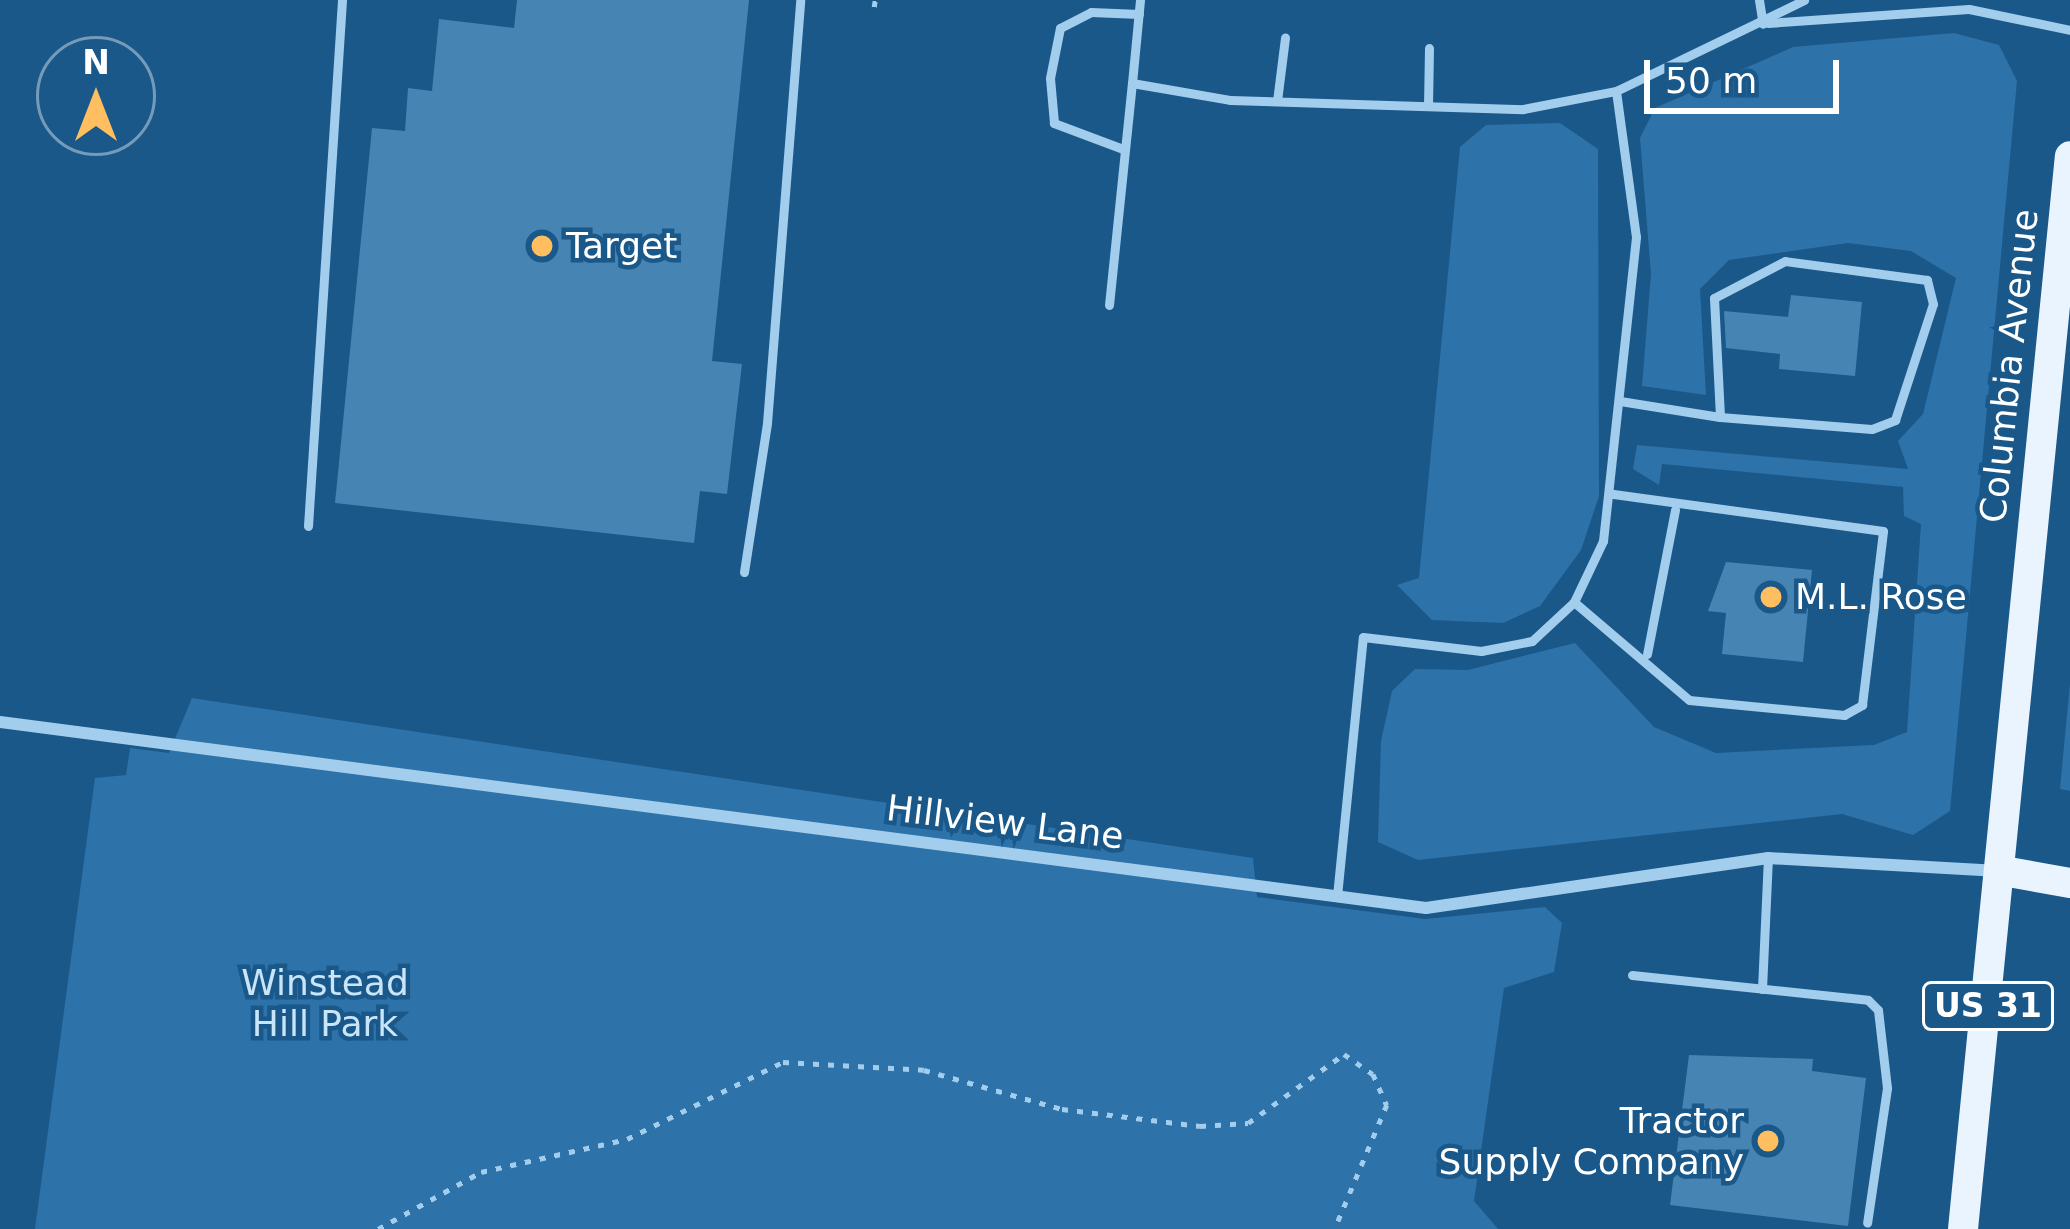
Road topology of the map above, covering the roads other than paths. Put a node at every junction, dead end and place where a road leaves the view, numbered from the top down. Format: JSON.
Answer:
{"nodes":[{"id":1,"x":342,"y":0,"type":"edge"},
{"id":2,"x":800,"y":0,"type":"edge"},
{"id":3,"x":1140,"y":0,"type":"edge"},
{"id":4,"x":1759,"y":0,"type":"edge"},
{"id":5,"x":1804,"y":0,"type":"edge"},
{"id":6,"x":1138,"y":14,"type":"junction"},
{"id":7,"x":1763,"y":23,"type":"junction"},
{"id":8,"x":2070,"y":30,"type":"edge"},
{"id":9,"x":1285,"y":38,"type":"dead end"},
{"id":10,"x":1429,"y":48,"type":"dead end"},
{"id":11,"x":1132,"y":83,"type":"junction"},
{"id":12,"x":1616,"y":91,"type":"junction"},
{"id":13,"x":1277,"y":101,"type":"junction"},
{"id":14,"x":1428,"y":106,"type":"junction"},
{"id":15,"x":1124,"y":149,"type":"junction"},
{"id":16,"x":2070,"y":156,"type":"edge"},
{"id":17,"x":2064,"y":295,"type":"edge"},
{"id":18,"x":1109,"y":305,"type":"dead end"},
{"id":19,"x":1621,"y":401,"type":"junction"},
{"id":20,"x":1720,"y":417,"type":"junction"},
{"id":21,"x":1612,"y":494,"type":"junction"},
{"id":22,"x":1675,"y":510,"type":"junction"},
{"id":23,"x":308,"y":526,"type":"dead end"},
{"id":24,"x":744,"y":572,"type":"dead end"},
{"id":25,"x":1574,"y":602,"type":"junction"},
{"id":26,"x":1647,"y":654,"type":"junction"},
{"id":27,"x":0,"y":722,"type":"edge"},
{"id":28,"x":1768,"y":858,"type":"junction"},
{"id":29,"x":2003,"y":871,"type":"junction"},
{"id":30,"x":2070,"y":883,"type":"edge"},
{"id":31,"x":1337,"y":896,"type":"junction"},
{"id":32,"x":1632,"y":975,"type":"dead end"},
{"id":33,"x":1762,"y":989,"type":"junction"},
{"id":34,"x":1867,"y":1223,"type":"dead end"},
{"id":35,"x":1963,"y":1229,"type":"edge"}],
"edges":[{"from":1,"to":23,"type":"lane"},
{"from":2,"to":24,"type":"lane"},
{"from":3,"to":6,"type":"lane"},
{"from":4,"to":7,"type":"lane"},
{"from":5,"to":7,"type":"lane"},
{"from":6,"to":11,"type":"lane"},
{"from":6,"to":15,"type":"lane"},
{"from":7,"to":8,"type":"lane"},
{"from":7,"to":12,"type":"lane"},
{"from":9,"to":13,"type":"lane"},
{"from":10,"to":14,"type":"lane"},
{"from":11,"to":13,"type":"lane"},
{"from":11,"to":15,"type":"lane"},
{"from":12,"to":14,"type":"lane"},
{"from":12,"to":19,"type":"lane"},
{"from":13,"to":14,"type":"lane"},
{"from":15,"to":18,"type":"lane"},
{"from":16,"to":17,"type":"main road","name":"Columbia Avenue"},
{"from":17,"to":29,"type":"main road","name":"Columbia Avenue"},
{"from":19,"to":20,"type":"lane"},
{"from":19,"to":21,"type":"lane"},
{"from":20,"to":20,"type":"lane"},
{"from":21,"to":22,"type":"lane"},
{"from":21,"to":25,"type":"lane"},
{"from":22,"to":26,"type":"lane"},
{"from":22,"to":26,"type":"lane"},
{"from":25,"to":26,"type":"lane"},
{"from":25,"to":31,"type":"lane"},
{"from":27,"to":31,"type":"street","name":"Hillview Lane"},
{"from":28,"to":29,"type":"street","name":"Hillview Lane"},
{"from":28,"to":31,"type":"street","name":"Hillview Lane"},
{"from":28,"to":33,"type":"lane"},
{"from":29,"to":30,"type":"main road"},
{"from":29,"to":35,"type":"main road","number":"US 31"},
{"from":32,"to":33,"type":"lane"},
{"from":33,"to":34,"type":"lane"}]}
